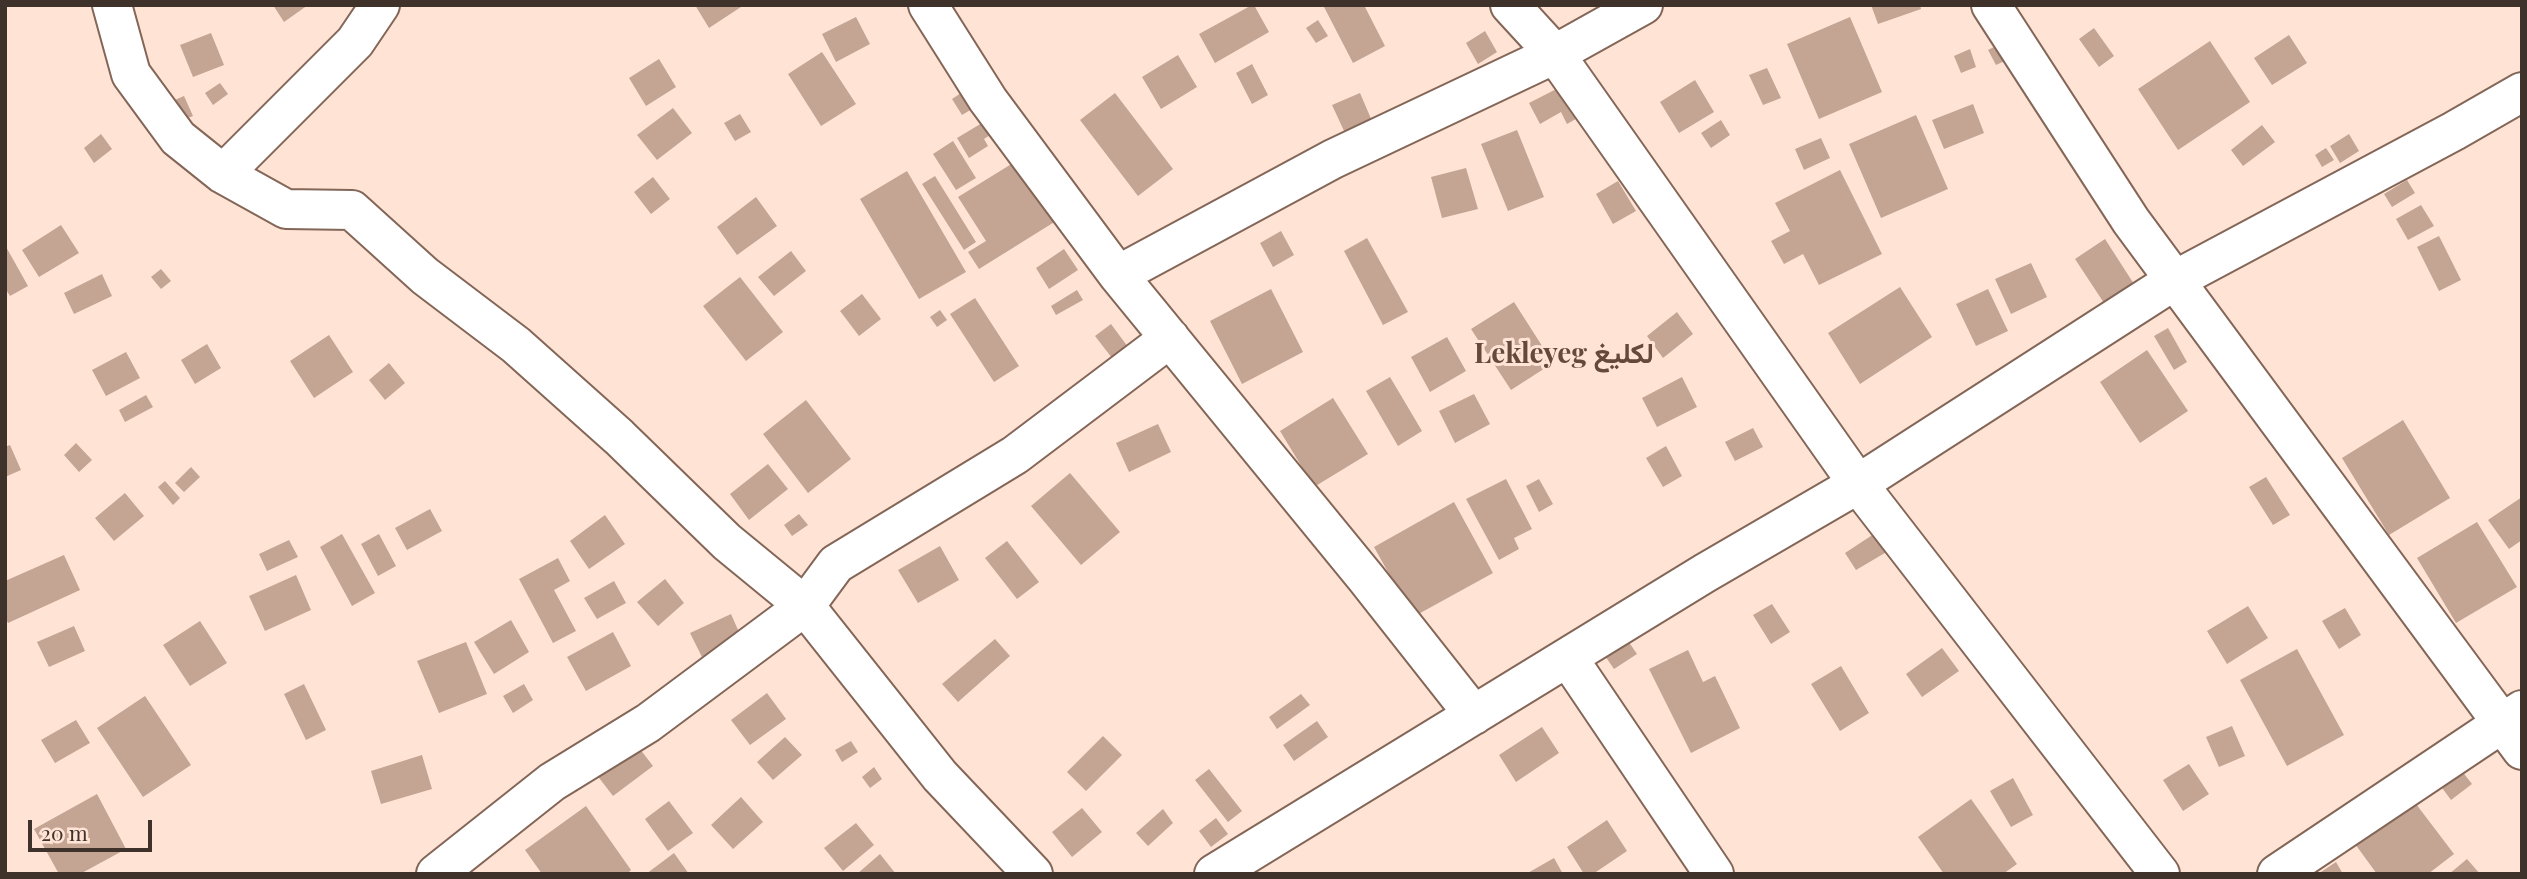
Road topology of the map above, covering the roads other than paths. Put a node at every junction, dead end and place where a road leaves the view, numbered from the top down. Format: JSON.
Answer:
{"nodes":[{"id":1,"x":112,"y":5,"type":"edge"},
{"id":2,"x":380,"y":5,"type":"edge"},
{"id":3,"x":928,"y":5,"type":"edge"},
{"id":4,"x":1510,"y":5,"type":"edge"},
{"id":5,"x":1643,"y":5,"type":"edge"},
{"id":6,"x":1991,"y":5,"type":"edge"},
{"id":7,"x":1555,"y":54,"type":"junction"},
{"id":8,"x":2522,"y":92,"type":"edge"},
{"id":9,"x":223,"y":174,"type":"junction"},
{"id":10,"x":1118,"y":275,"type":"junction"},
{"id":11,"x":2175,"y":280,"type":"junction"},
{"id":12,"x":1170,"y":338,"type":"junction"},
{"id":13,"x":1858,"y":484,"type":"junction"},
{"id":14,"x":805,"y":606,"type":"junction"},
{"id":15,"x":1568,"y":658,"type":"junction"},
{"id":16,"x":1474,"y":715,"type":"junction"},
{"id":17,"x":2515,"y":728,"type":"edge"},
{"id":18,"x":436,"y":874,"type":"edge"},
{"id":19,"x":1033,"y":874,"type":"edge"},
{"id":20,"x":1214,"y":874,"type":"edge"},
{"id":21,"x":1714,"y":874,"type":"edge"},
{"id":22,"x":2160,"y":874,"type":"edge"},
{"id":23,"x":2277,"y":874,"type":"edge"}],
"edges":[{"from":1,"to":9,"type":"street"},
{"from":2,"to":9,"type":"street"},
{"from":3,"to":10,"type":"street"},
{"from":4,"to":7,"type":"street"},
{"from":5,"to":7,"type":"street"},
{"from":6,"to":11,"type":"street"},
{"from":7,"to":10,"type":"street"},
{"from":7,"to":13,"type":"street"},
{"from":8,"to":11,"type":"street"},
{"from":9,"to":14,"type":"street"},
{"from":10,"to":12,"type":"street"},
{"from":11,"to":13,"type":"street"},
{"from":11,"to":17,"type":"street"},
{"from":12,"to":14,"type":"street"},
{"from":12,"to":16,"type":"street"},
{"from":13,"to":15,"type":"street"},
{"from":13,"to":22,"type":"street"},
{"from":14,"to":18,"type":"street"},
{"from":14,"to":19,"type":"street"},
{"from":15,"to":16,"type":"street"},
{"from":15,"to":21,"type":"street"},
{"from":16,"to":20,"type":"street"},
{"from":17,"to":23,"type":"street"}]}
